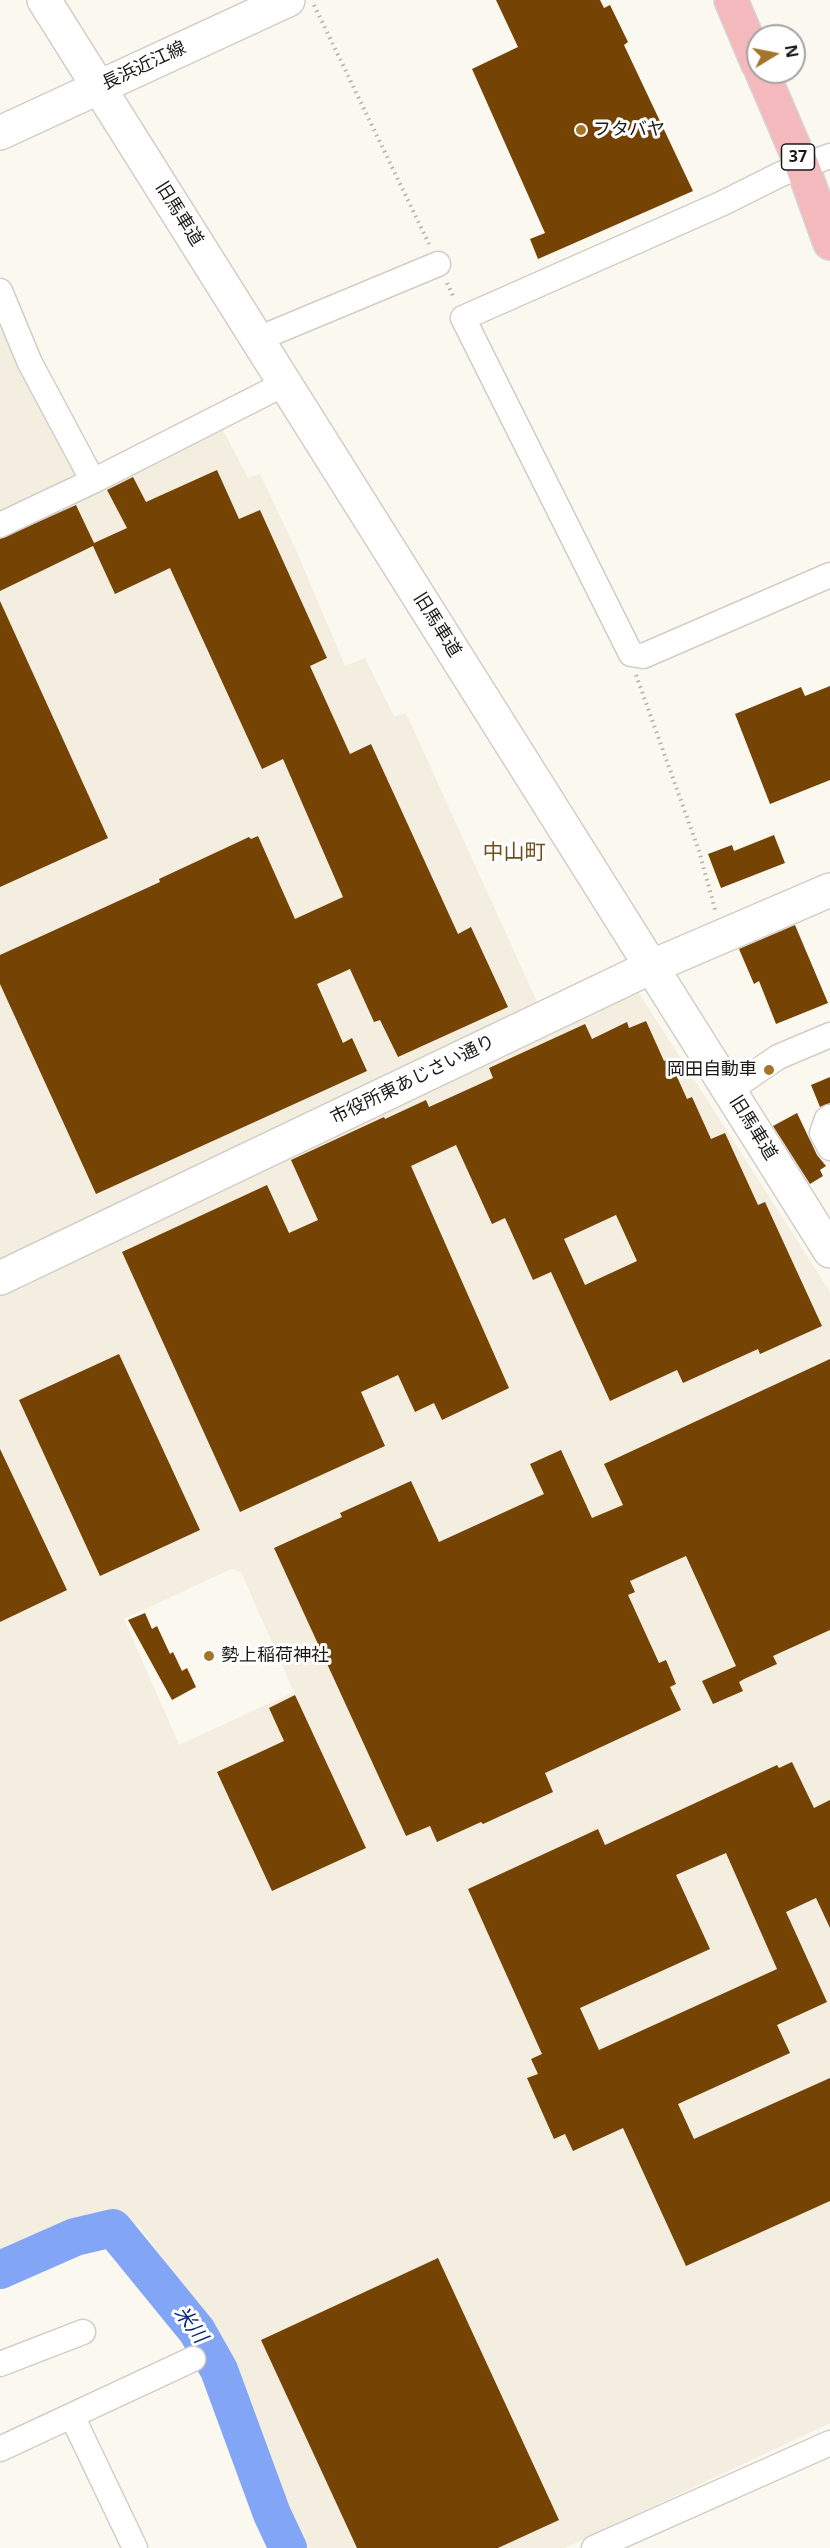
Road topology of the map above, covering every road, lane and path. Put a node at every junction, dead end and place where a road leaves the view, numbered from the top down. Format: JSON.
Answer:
{"nodes":[{"id":1,"x":44,"y":0,"type":"edge"},
{"id":2,"x":288,"y":0,"type":"edge"},
{"id":3,"x":312,"y":0,"type":"edge"},
{"id":4,"x":731,"y":0,"type":"edge"},
{"id":5,"x":746,"y":36,"type":"edge"},
{"id":6,"x":769,"y":84,"type":"edge"},
{"id":7,"x":98,"y":87,"type":"junction"},
{"id":8,"x":0,"y":133,"type":"edge"},
{"id":9,"x":816,"y":162,"type":"edge"},
{"id":10,"x":830,"y":243,"type":"edge"},
{"id":11,"x":438,"y":264,"type":"junction"},
{"id":12,"x":0,"y":291,"type":"edge"},
{"id":13,"x":463,"y":318,"type":"junction"},
{"id":14,"x":258,"y":339,"type":"junction"},
{"id":15,"x":284,"y":384,"type":"junction"},
{"id":16,"x":93,"y":481,"type":"junction"},
{"id":17,"x":0,"y":525,"type":"edge"},
{"id":18,"x":830,"y":575,"type":"edge"},
{"id":19,"x":631,"y":654,"type":"junction"},
{"id":20,"x":830,"y":890,"type":"edge"},
{"id":21,"x":722,"y":936,"type":"junction"},
{"id":22,"x":652,"y":966,"type":"junction"},
{"id":23,"x":830,"y":1035,"type":"edge"},
{"id":24,"x":730,"y":1090,"type":"junction"},
{"id":25,"x":830,"y":1118,"type":"edge"},
{"id":26,"x":830,"y":1148,"type":"edge"},
{"id":27,"x":830,"y":1251,"type":"edge"},
{"id":28,"x":0,"y":1278,"type":"edge"},
{"id":29,"x":83,"y":2332,"type":"dead end"},
{"id":30,"x":193,"y":2359,"type":"dead end"},
{"id":31,"x":0,"y":2364,"type":"edge"},
{"id":32,"x":72,"y":2416,"type":"junction"},
{"id":33,"x":830,"y":2443,"type":"edge"},
{"id":34,"x":0,"y":2449,"type":"edge"},
{"id":35,"x":135,"y":2548,"type":"edge"},
{"id":36,"x":594,"y":2548,"type":"edge"}],
"edges":[{"from":1,"to":7,"type":"street","name":"旧馬車道"},
{"from":2,"to":7,"type":"street","name":"長浜近江線"},
{"from":3,"to":11,"type":"path"},
{"from":4,"to":5,"type":"main road"},
{"from":6,"to":9,"type":"main road","number":"37"},
{"from":7,"to":8,"type":"street","name":"長浜近江線"},
{"from":7,"to":14,"type":"street","name":"旧馬車道"},
{"from":9,"to":10,"type":"main road","number":"37"},
{"from":9,"to":13,"type":"street"},
{"from":11,"to":13,"type":"path"},
{"from":11,"to":14,"type":"street"},
{"from":12,"to":16,"type":"street"},
{"from":13,"to":19,"type":"street"},
{"from":14,"to":15,"type":"street","name":"旧馬車道"},
{"from":15,"to":16,"type":"street"},
{"from":15,"to":22,"type":"street","name":"旧馬車道"},
{"from":16,"to":17,"type":"street"},
{"from":18,"to":19,"type":"street"},
{"from":19,"to":21,"type":"path"},
{"from":20,"to":21,"type":"street","name":"市役所東あじさい通り"},
{"from":21,"to":22,"type":"street","name":"市役所東あじさい通り"},
{"from":22,"to":24,"type":"street","name":"旧馬車道"},
{"from":22,"to":28,"type":"street","name":"市役所東あじさい通り"},
{"from":23,"to":24,"type":"street"},
{"from":24,"to":27,"type":"street","name":"旧馬車道"},
{"from":25,"to":26,"type":"street"},
{"from":29,"to":31,"type":"street"},
{"from":30,"to":32,"type":"street"},
{"from":32,"to":34,"type":"street"},
{"from":32,"to":35,"type":"street"},
{"from":33,"to":36,"type":"street"}]}
